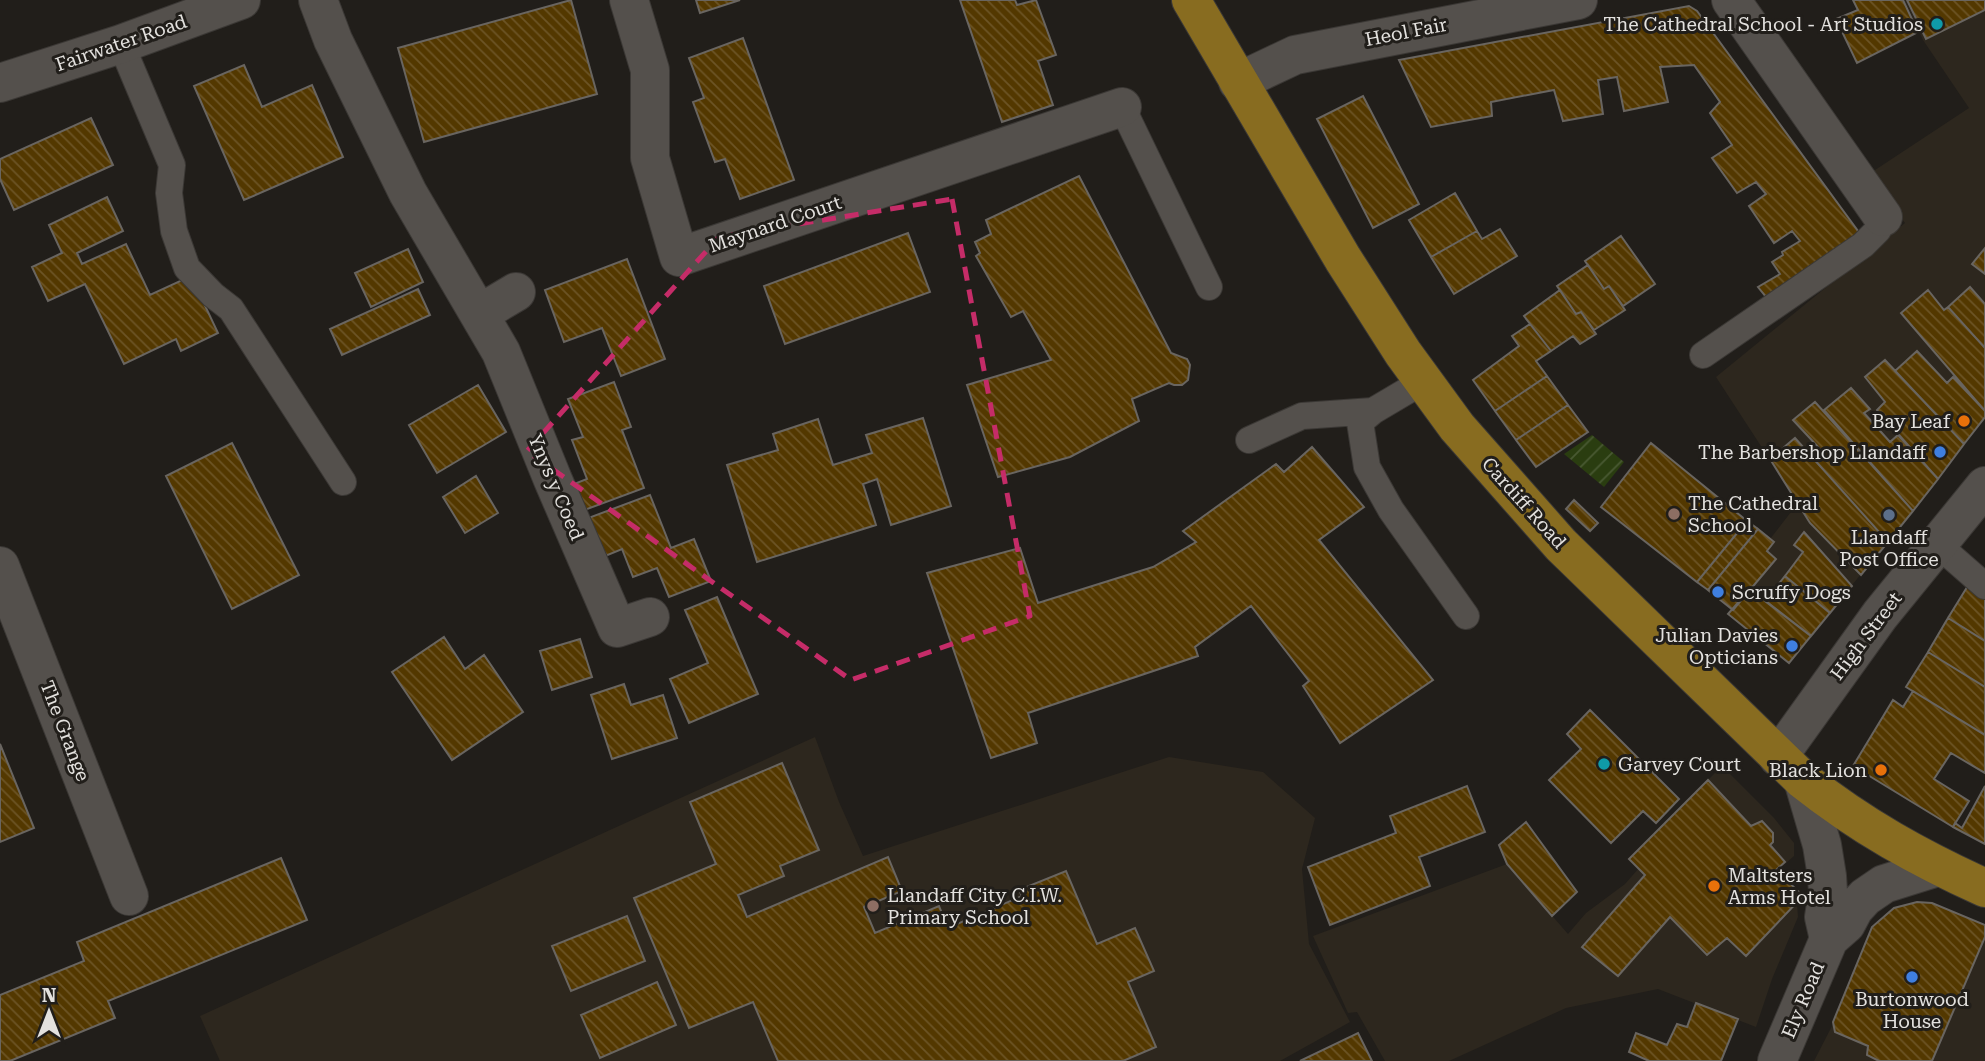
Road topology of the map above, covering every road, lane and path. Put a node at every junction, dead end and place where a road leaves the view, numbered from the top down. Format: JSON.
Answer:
{"nodes":[{"id":1,"x":241,"y":0,"type":"edge"},
{"id":2,"x":318,"y":0,"type":"edge"},
{"id":3,"x":629,"y":0,"type":"edge"},
{"id":4,"x":1191,"y":0,"type":"edge"},
{"id":5,"x":1578,"y":0,"type":"edge"},
{"id":6,"x":1731,"y":0,"type":"edge"},
{"id":7,"x":121,"y":44,"type":"junction"},
{"id":8,"x":1238,"y":82,"type":"junction"},
{"id":9,"x":0,"y":83,"type":"edge"},
{"id":10,"x":1122,"y":107,"type":"joint"},
{"id":11,"x":1883,"y":217,"type":"joint"},
{"id":12,"x":1209,"y":287,"type":"dead end"},
{"id":13,"x":516,"y":292,"type":"dead end"},
{"id":14,"x":479,"y":314,"type":"junction"},
{"id":15,"x":1703,"y":355,"type":"dead end"},
{"id":16,"x":1422,"y":382,"type":"junction"},
{"id":17,"x":1373,"y":411,"type":"junction"},
{"id":18,"x":1249,"y":440,"type":"dead end"},
{"id":19,"x":343,"y":482,"type":"dead end"},
{"id":20,"x":1985,"y":486,"type":"edge"},
{"id":21,"x":1937,"y":544,"type":"junction"},
{"id":22,"x":0,"y":566,"type":"edge"},
{"id":23,"x":1985,"y":586,"type":"edge"},
{"id":24,"x":1466,"y":616,"type":"dead end"},
{"id":25,"x":650,"y":617,"type":"dead end"},
{"id":26,"x":1791,"y":768,"type":"junction"},
{"id":27,"x":1938,"y":867,"type":"junction"},
{"id":28,"x":1985,"y":888,"type":"edge"},
{"id":29,"x":129,"y":896,"type":"dead end"},
{"id":30,"x":1829,"y":939,"type":"junction"},
{"id":31,"x":1777,"y":1061,"type":"edge"}],
"edges":[{"from":1,"to":7,"type":"street","name":"Fairwater Road"},
{"from":2,"to":14,"type":"street","name":"Ynys y Coed"},
{"from":3,"to":10,"type":"street","name":"Maynard Court"},
{"from":4,"to":8,"type":"main road","name":"Cardiff Road"},
{"from":5,"to":8,"type":"street","name":"Heol Fair"},
{"from":6,"to":11,"type":"street"},
{"from":7,"to":9,"type":"street","name":"Fairwater Road"},
{"from":7,"to":19,"type":"lane"},
{"from":8,"to":16,"type":"main road","name":"Cardiff Road"},
{"from":10,"to":12,"type":"lane"},
{"from":11,"to":15,"type":"lane"},
{"from":13,"to":14,"type":"street"},
{"from":14,"to":25,"type":"street","name":"Ynys y Coed"},
{"from":16,"to":17,"type":"lane"},
{"from":16,"to":26,"type":"main road","name":"Cardiff Road"},
{"from":17,"to":18,"type":"lane"},
{"from":17,"to":24,"type":"lane"},
{"from":20,"to":21,"type":"street","name":"High Street"},
{"from":21,"to":23,"type":"lane"},
{"from":21,"to":26,"type":"street","name":"High Street"},
{"from":22,"to":29,"type":"street","name":"The Grange"},
{"from":26,"to":27,"type":"main road","name":"Cardiff Road"},
{"from":26,"to":30,"type":"street","name":"Ely Road"},
{"from":27,"to":28,"type":"main road","name":"Cardiff Road"},
{"from":27,"to":30,"type":"street","name":"Ely Road"},
{"from":30,"to":31,"type":"street","name":"Ely Road"}]}
